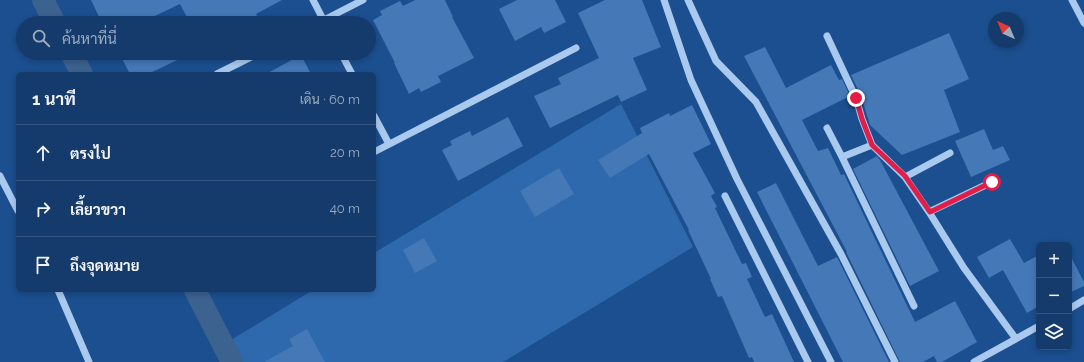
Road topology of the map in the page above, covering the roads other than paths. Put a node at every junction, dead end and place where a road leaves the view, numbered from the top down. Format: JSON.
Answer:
{"nodes":[{"id":1,"x":313,"y":0,"type":"edge"},
{"id":2,"x":363,"y":0,"type":"edge"},
{"id":3,"x":664,"y":0,"type":"edge"},
{"id":4,"x":688,"y":0,"type":"edge"},
{"id":5,"x":1072,"y":0,"type":"edge"},
{"id":6,"x":320,"y":16,"type":"edge"},
{"id":7,"x":333,"y":16,"type":"edge"},
{"id":8,"x":1084,"y":23,"type":"edge"},
{"id":9,"x":827,"y":36,"type":"dead end"},
{"id":10,"x":576,"y":48,"type":"dead end"},
{"id":11,"x":245,"y":60,"type":"edge"},
{"id":12,"x":345,"y":60,"type":"edge"},
{"id":13,"x":221,"y":72,"type":"edge"},
{"id":14,"x":351,"y":72,"type":"edge"},
{"id":15,"x":376,"y":120,"type":"edge"},
{"id":16,"x":827,"y":128,"type":"dead end"},
{"id":17,"x":389,"y":144,"type":"junction"},
{"id":18,"x":872,"y":145,"type":"junction"},
{"id":19,"x":376,"y":151,"type":"edge"},
{"id":20,"x":950,"y":153,"type":"dead end"},
{"id":21,"x":842,"y":157,"type":"junction"},
{"id":22,"x":0,"y":176,"type":"edge"},
{"id":23,"x":905,"y":176,"type":"junction"},
{"id":24,"x":992,"y":182,"type":"dead end"},
{"id":25,"x":724,"y":196,"type":"dead end"},
{"id":26,"x":16,"y":207,"type":"edge"},
{"id":27,"x":930,"y":212,"type":"junction"},
{"id":28,"x":59,"y":292,"type":"edge"},
{"id":29,"x":1084,"y":300,"type":"edge"},
{"id":30,"x":914,"y":306,"type":"dead end"},
{"id":31,"x":1072,"y":307,"type":"edge"},
{"id":32,"x":1036,"y":328,"type":"edge"},
{"id":33,"x":1016,"y":339,"type":"junction"},
{"id":34,"x":90,"y":362,"type":"edge"},
{"id":35,"x":808,"y":362,"type":"edge"},
{"id":36,"x":832,"y":362,"type":"edge"},
{"id":37,"x":895,"y":362,"type":"edge"},
{"id":38,"x":974,"y":362,"type":"edge"}],
"edges":[{"from":1,"to":6,"type":"street"},
{"from":2,"to":7,"type":"street"},
{"from":3,"to":36,"type":"street"},
{"from":4,"to":37,"type":"street"},
{"from":5,"to":8,"type":"street"},
{"from":9,"to":18,"type":"street"},
{"from":10,"to":17,"type":"street"},
{"from":11,"to":13,"type":"street"},
{"from":12,"to":14,"type":"street"},
{"from":15,"to":17,"type":"street"},
{"from":16,"to":21,"type":"street"},
{"from":17,"to":19,"type":"street"},
{"from":18,"to":21,"type":"street"},
{"from":18,"to":23,"type":"street"},
{"from":20,"to":23,"type":"street"},
{"from":21,"to":30,"type":"street"},
{"from":22,"to":26,"type":"street"},
{"from":23,"to":27,"type":"street"},
{"from":24,"to":27,"type":"street"},
{"from":25,"to":35,"type":"street"},
{"from":27,"to":33,"type":"street"},
{"from":28,"to":34,"type":"street"},
{"from":29,"to":31,"type":"street"},
{"from":32,"to":33,"type":"street"},
{"from":33,"to":38,"type":"street"}]}
